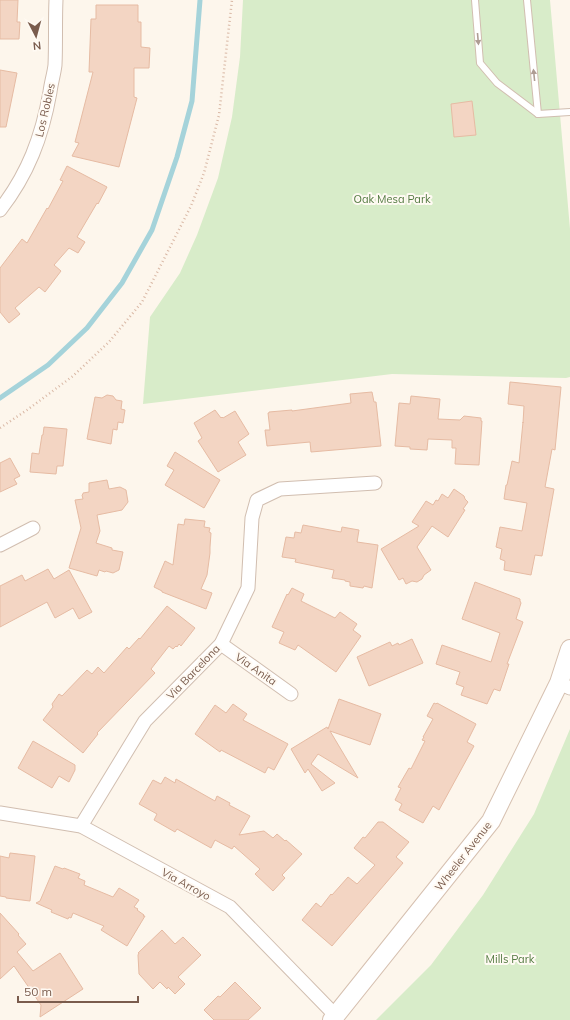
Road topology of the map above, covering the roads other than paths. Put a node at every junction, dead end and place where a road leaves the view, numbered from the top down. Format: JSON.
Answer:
{"nodes":[{"id":1,"x":56,"y":0,"type":"edge"},
{"id":2,"x":475,"y":0,"type":"edge"},
{"id":3,"x":527,"y":0,"type":"edge"},
{"id":4,"x":570,"y":112,"type":"edge"},
{"id":5,"x":538,"y":114,"type":"junction"},
{"id":6,"x":0,"y":210,"type":"edge"},
{"id":7,"x":375,"y":483,"type":"dead end"},
{"id":8,"x":33,"y":528,"type":"dead end"},
{"id":9,"x":0,"y":545,"type":"edge"},
{"id":10,"x":221,"y":644,"type":"junction"},
{"id":11,"x":570,"y":649,"type":"edge"},
{"id":12,"x":564,"y":686,"type":"edge"},
{"id":13,"x":291,"y":694,"type":"dead end"},
{"id":14,"x":0,"y":813,"type":"edge"},
{"id":15,"x":81,"y":826,"type":"junction"},
{"id":16,"x":334,"y":1018,"type":"edge"}],
"edges":[{"from":1,"to":6,"type":"street","name":"Los Robles"},
{"from":2,"to":5,"type":"lane","one_way":true},
{"from":5,"to":3,"type":"lane","one_way":true},
{"from":4,"to":5,"type":"lane"},
{"from":7,"to":10,"type":"street","name":"Via Barcelona"},
{"from":8,"to":9,"type":"street"},
{"from":10,"to":13,"type":"street","name":"Via Anita"},
{"from":10,"to":15,"type":"street","name":"Via Barcelona"},
{"from":11,"to":12,"type":"main road","name":"Wheeler Avenue"},
{"from":12,"to":16,"type":"main road","name":"Wheeler Avenue"},
{"from":14,"to":15,"type":"street","name":"Via Arroyo"},
{"from":15,"to":16,"type":"street","name":"Via Arroyo"}]}
